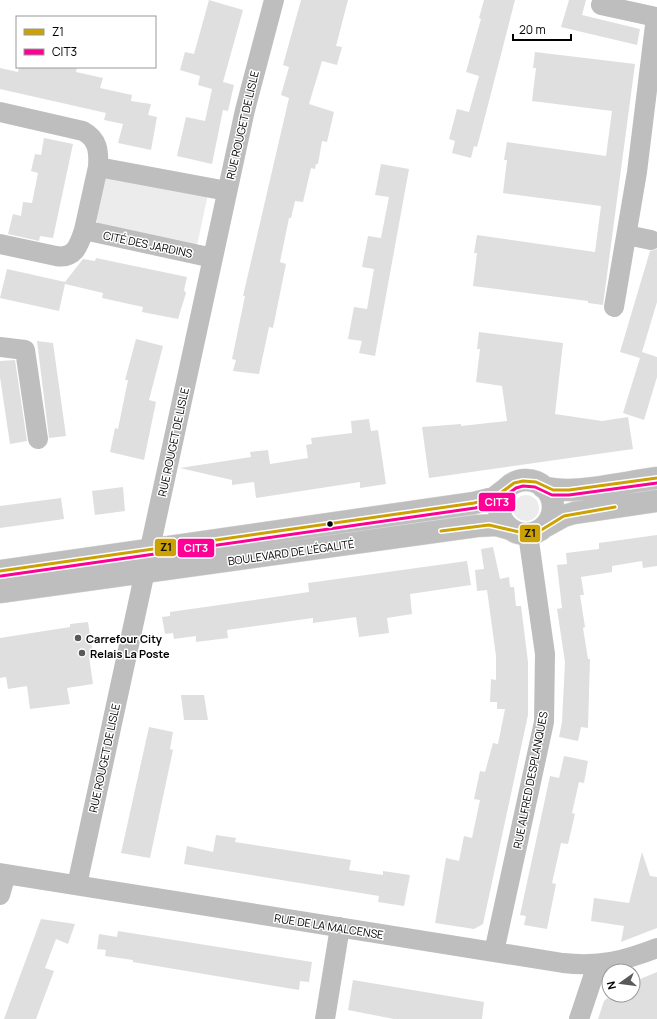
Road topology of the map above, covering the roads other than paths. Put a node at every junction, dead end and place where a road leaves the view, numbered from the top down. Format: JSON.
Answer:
{"nodes":[{"id":1,"x":274,"y":0,"type":"edge"},
{"id":2,"x":602,"y":0,"type":"edge"},
{"id":3,"x":0,"y":112,"type":"edge"},
{"id":4,"x":98,"y":167,"type":"junction"},
{"id":5,"x":227,"y":191,"type":"junction"},
{"id":6,"x":84,"y":230,"type":"junction"},
{"id":7,"x":627,"y":235,"type":"junction"},
{"id":8,"x":651,"y":240,"type":"dead end"},
{"id":9,"x":0,"y":244,"type":"edge"},
{"id":10,"x":213,"y":258,"type":"junction"},
{"id":11,"x":614,"y":307,"type":"dead end"},
{"id":12,"x":0,"y":348,"type":"edge"},
{"id":13,"x":38,"y":439,"type":"dead end"},
{"id":14,"x":657,"y":478,"type":"edge"},
{"id":15,"x":543,"y":487,"type":"junction"},
{"id":16,"x":507,"y":488,"type":"junction"},
{"id":17,"x":657,"y":502,"type":"edge"},
{"id":18,"x":528,"y":530,"type":"junction"},
{"id":19,"x":150,"y":549,"type":"junction"},
{"id":20,"x":0,"y":570,"type":"edge"},
{"id":21,"x":144,"y":572,"type":"junction"},
{"id":22,"x":0,"y":592,"type":"edge"},
{"id":23,"x":3,"y":874,"type":"edge"},
{"id":24,"x":77,"y":885,"type":"junction"},
{"id":25,"x":0,"y":895,"type":"edge"},
{"id":26,"x":340,"y":927,"type":"junction"},
{"id":27,"x":657,"y":948,"type":"edge"},
{"id":28,"x":494,"y":952,"type":"junction"},
{"id":29,"x":597,"y":965,"type":"junction"},
{"id":30,"x":325,"y":1019,"type":"edge"},
{"id":31,"x":579,"y":1019,"type":"edge"}],
"edges":[{"from":1,"to":5,"type":"street","name":"RUE ROUGET DE LISLE"},
{"from":2,"to":7,"type":"street"},
{"from":3,"to":4,"type":"street"},
{"from":4,"to":5,"type":"street"},
{"from":4,"to":6,"type":"street"},
{"from":5,"to":10,"type":"street","name":"RUE ROUGET DE LISLE"},
{"from":6,"to":9,"type":"street"},
{"from":6,"to":10,"type":"street","name":"CITÉ DES JARDINS"},
{"from":7,"to":8,"type":"street"},
{"from":7,"to":11,"type":"street"},
{"from":10,"to":19,"type":"street","name":"RUE ROUGET DE LISLE"},
{"from":12,"to":13,"type":"street"},
{"from":14,"to":15,"type":"main road"},
{"from":15,"to":16,"type":"main road"},
{"from":15,"to":18,"type":"main road"},
{"from":16,"to":18,"type":"main road"},
{"from":16,"to":19,"type":"main road","name":"BOULEVARD DE L'ÉGALITÉ"},
{"from":17,"to":18,"type":"main road"},
{"from":18,"to":21,"type":"main road","name":"BOULEVARD DE L'ÉGALITÉ"},
{"from":18,"to":28,"type":"street","name":"RUE ALFRED DESPLANQUES"},
{"from":19,"to":20,"type":"main road","name":"BOULEVARD DE L'ÉGALITÉ"},
{"from":19,"to":21,"type":"street","name":"RUE ROUGET DE LISLE"},
{"from":21,"to":22,"type":"main road","name":"BOULEVARD DE L'ÉGALITÉ"},
{"from":21,"to":24,"type":"street","name":"RUE ROUGET DE LISLE"},
{"from":23,"to":24,"type":"street","name":"RUE DE LA MALCENSE"},
{"from":23,"to":25,"type":"street"},
{"from":24,"to":26,"type":"street","name":"RUE DE LA MALCENSE"},
{"from":26,"to":28,"type":"street","name":"RUE DE LA MALCENSE"},
{"from":26,"to":30,"type":"street"},
{"from":27,"to":29,"type":"street","name":"RUE DE LA MALCENSE"},
{"from":28,"to":29,"type":"street","name":"RUE DE LA MALCENSE"},
{"from":29,"to":31,"type":"street"}]}
